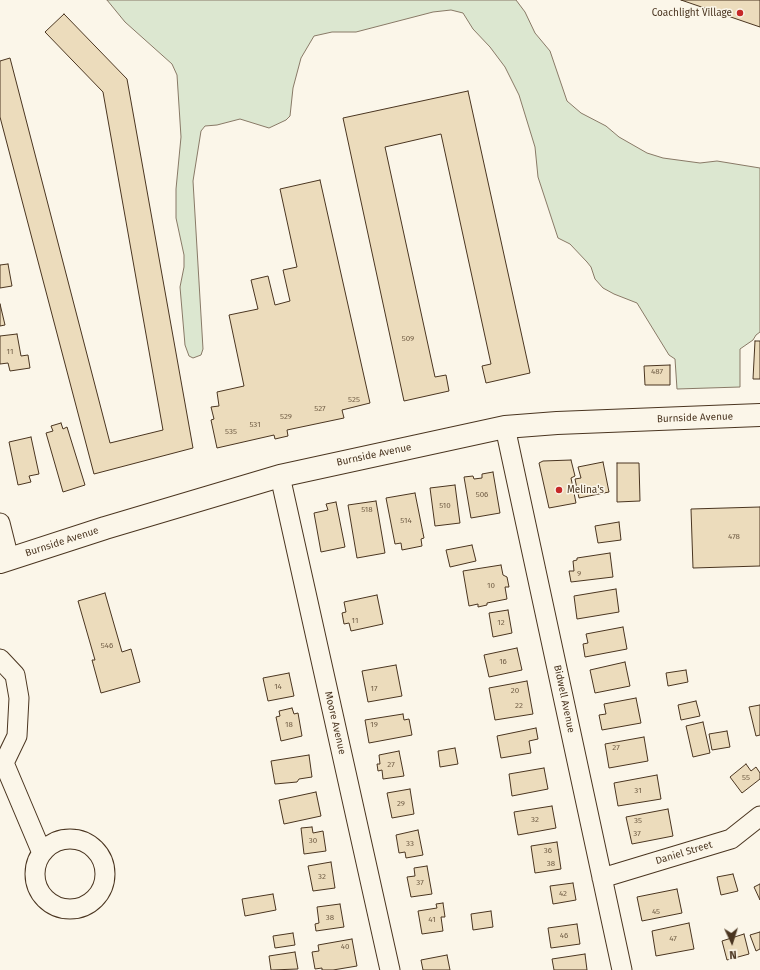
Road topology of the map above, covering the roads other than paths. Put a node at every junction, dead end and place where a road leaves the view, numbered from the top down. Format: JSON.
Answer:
{"nodes":[{"id":1,"x":760,"y":415,"type":"edge"},
{"id":2,"x":505,"y":427,"type":"junction"},
{"id":3,"x":280,"y":476,"type":"junction"},
{"id":4,"x":0,"y":523,"type":"edge"},
{"id":5,"x":5,"y":561,"type":"edge"},
{"id":6,"x":0,"y":659,"type":"edge"},
{"id":7,"x":2,"y":762,"type":"edge"},
{"id":8,"x":760,"y":816,"type":"edge"},
{"id":9,"x":42,"y":854,"type":"dead end"},
{"id":10,"x":602,"y":878,"type":"junction"},
{"id":11,"x":390,"y":970,"type":"edge"},
{"id":12,"x":622,"y":970,"type":"edge"}],
"edges":[{"from":1,"to":2,"type":"main road","name":"Burnside Avenue"},
{"from":2,"to":3,"type":"main road","name":"Burnside Avenue"},
{"from":2,"to":10,"type":"street","name":"Bidwell Avenue"},
{"from":3,"to":5,"type":"main road","name":"Burnside Avenue"},
{"from":3,"to":11,"type":"street","name":"Moore Avenue"},
{"from":4,"to":5,"type":"street"},
{"from":6,"to":7,"type":"street"},
{"from":7,"to":9,"type":"street"},
{"from":8,"to":10,"type":"street","name":"Daniel Street"},
{"from":10,"to":12,"type":"street","name":"Bidwell Avenue"}]}
